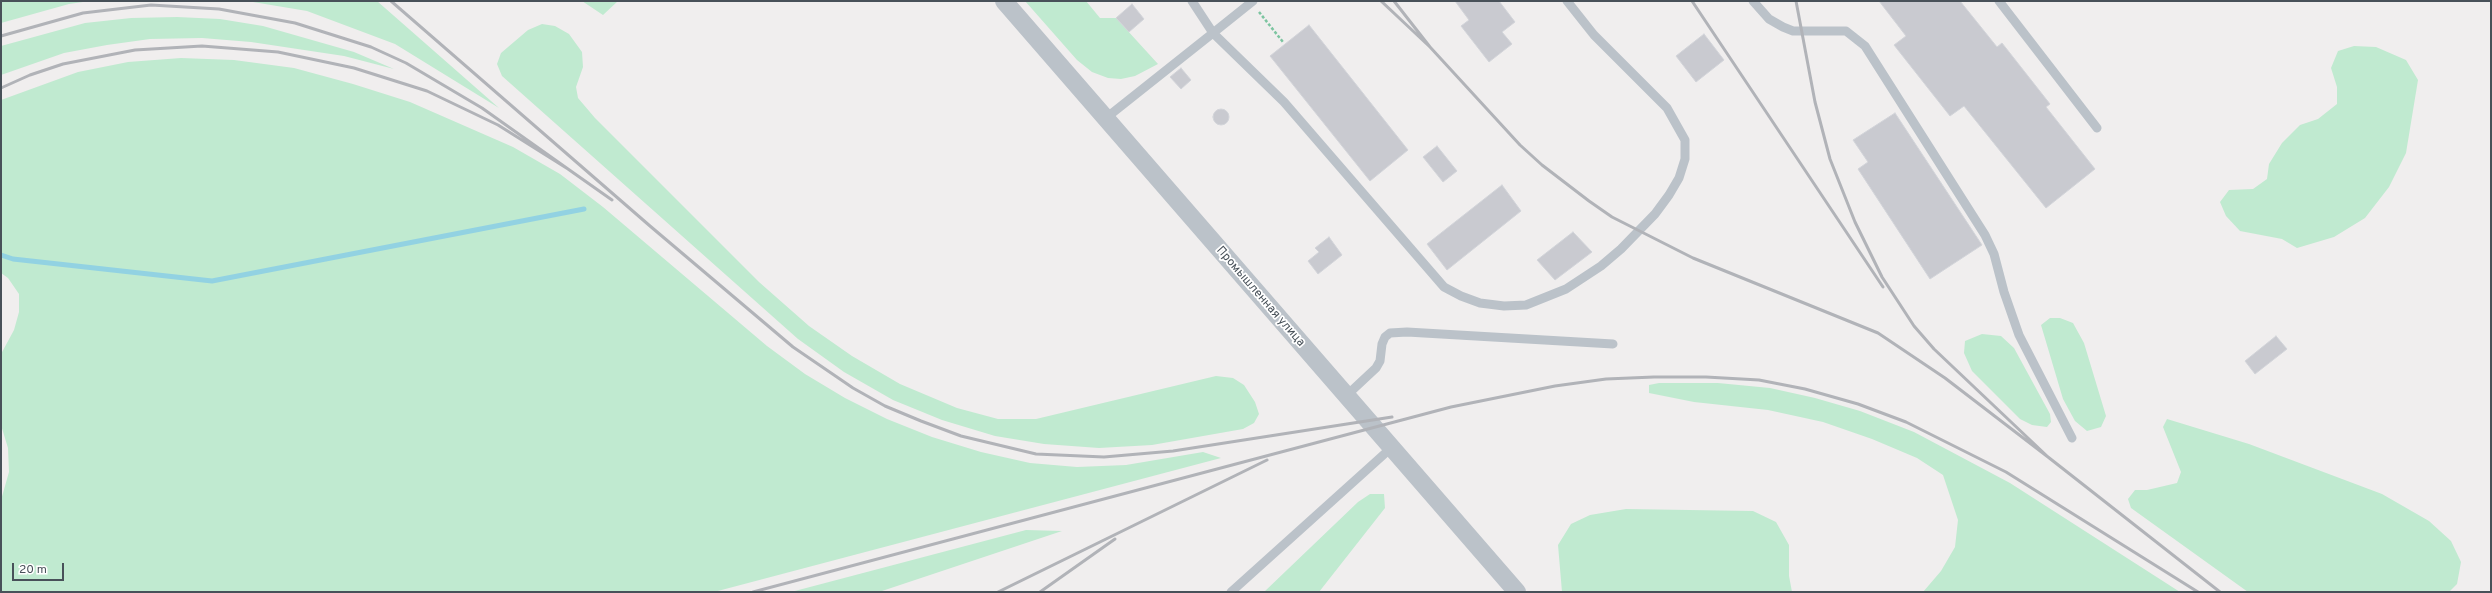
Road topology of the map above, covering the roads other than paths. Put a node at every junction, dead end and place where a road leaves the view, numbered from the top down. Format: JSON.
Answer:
{"nodes":[{"id":1,"x":1004,"y":1,"type":"edge"},
{"id":2,"x":1192,"y":1,"type":"edge"},
{"id":3,"x":1566,"y":1,"type":"edge"},
{"id":4,"x":1753,"y":1,"type":"edge"},
{"id":5,"x":1999,"y":1,"type":"edge"},
{"id":6,"x":1252,"y":2,"type":"edge"},
{"id":7,"x":1213,"y":33,"type":"junction"},
{"id":8,"x":1106,"y":118,"type":"junction"},
{"id":9,"x":2097,"y":128,"type":"dead end"},
{"id":10,"x":1613,"y":344,"type":"dead end"},
{"id":11,"x":1346,"y":396,"type":"junction"},
{"id":12,"x":2072,"y":438,"type":"dead end"},
{"id":13,"x":1391,"y":448,"type":"junction"},
{"id":14,"x":1231,"y":592,"type":"edge"},
{"id":15,"x":1517,"y":592,"type":"edge"}],
"edges":[{"from":1,"to":8,"type":"street","name":"Промышленная улица"},
{"from":2,"to":7,"type":"lane"},
{"from":3,"to":7,"type":"lane"},
{"from":4,"to":12,"type":"lane"},
{"from":5,"to":9,"type":"lane"},
{"from":6,"to":7,"type":"lane"},
{"from":7,"to":8,"type":"lane"},
{"from":8,"to":11,"type":"street","name":"Промышленная улица"},
{"from":10,"to":11,"type":"lane"},
{"from":11,"to":13,"type":"street","name":"Промышленная улица"},
{"from":13,"to":14,"type":"lane"},
{"from":13,"to":15,"type":"street","name":"Промышленная улица"}]}
